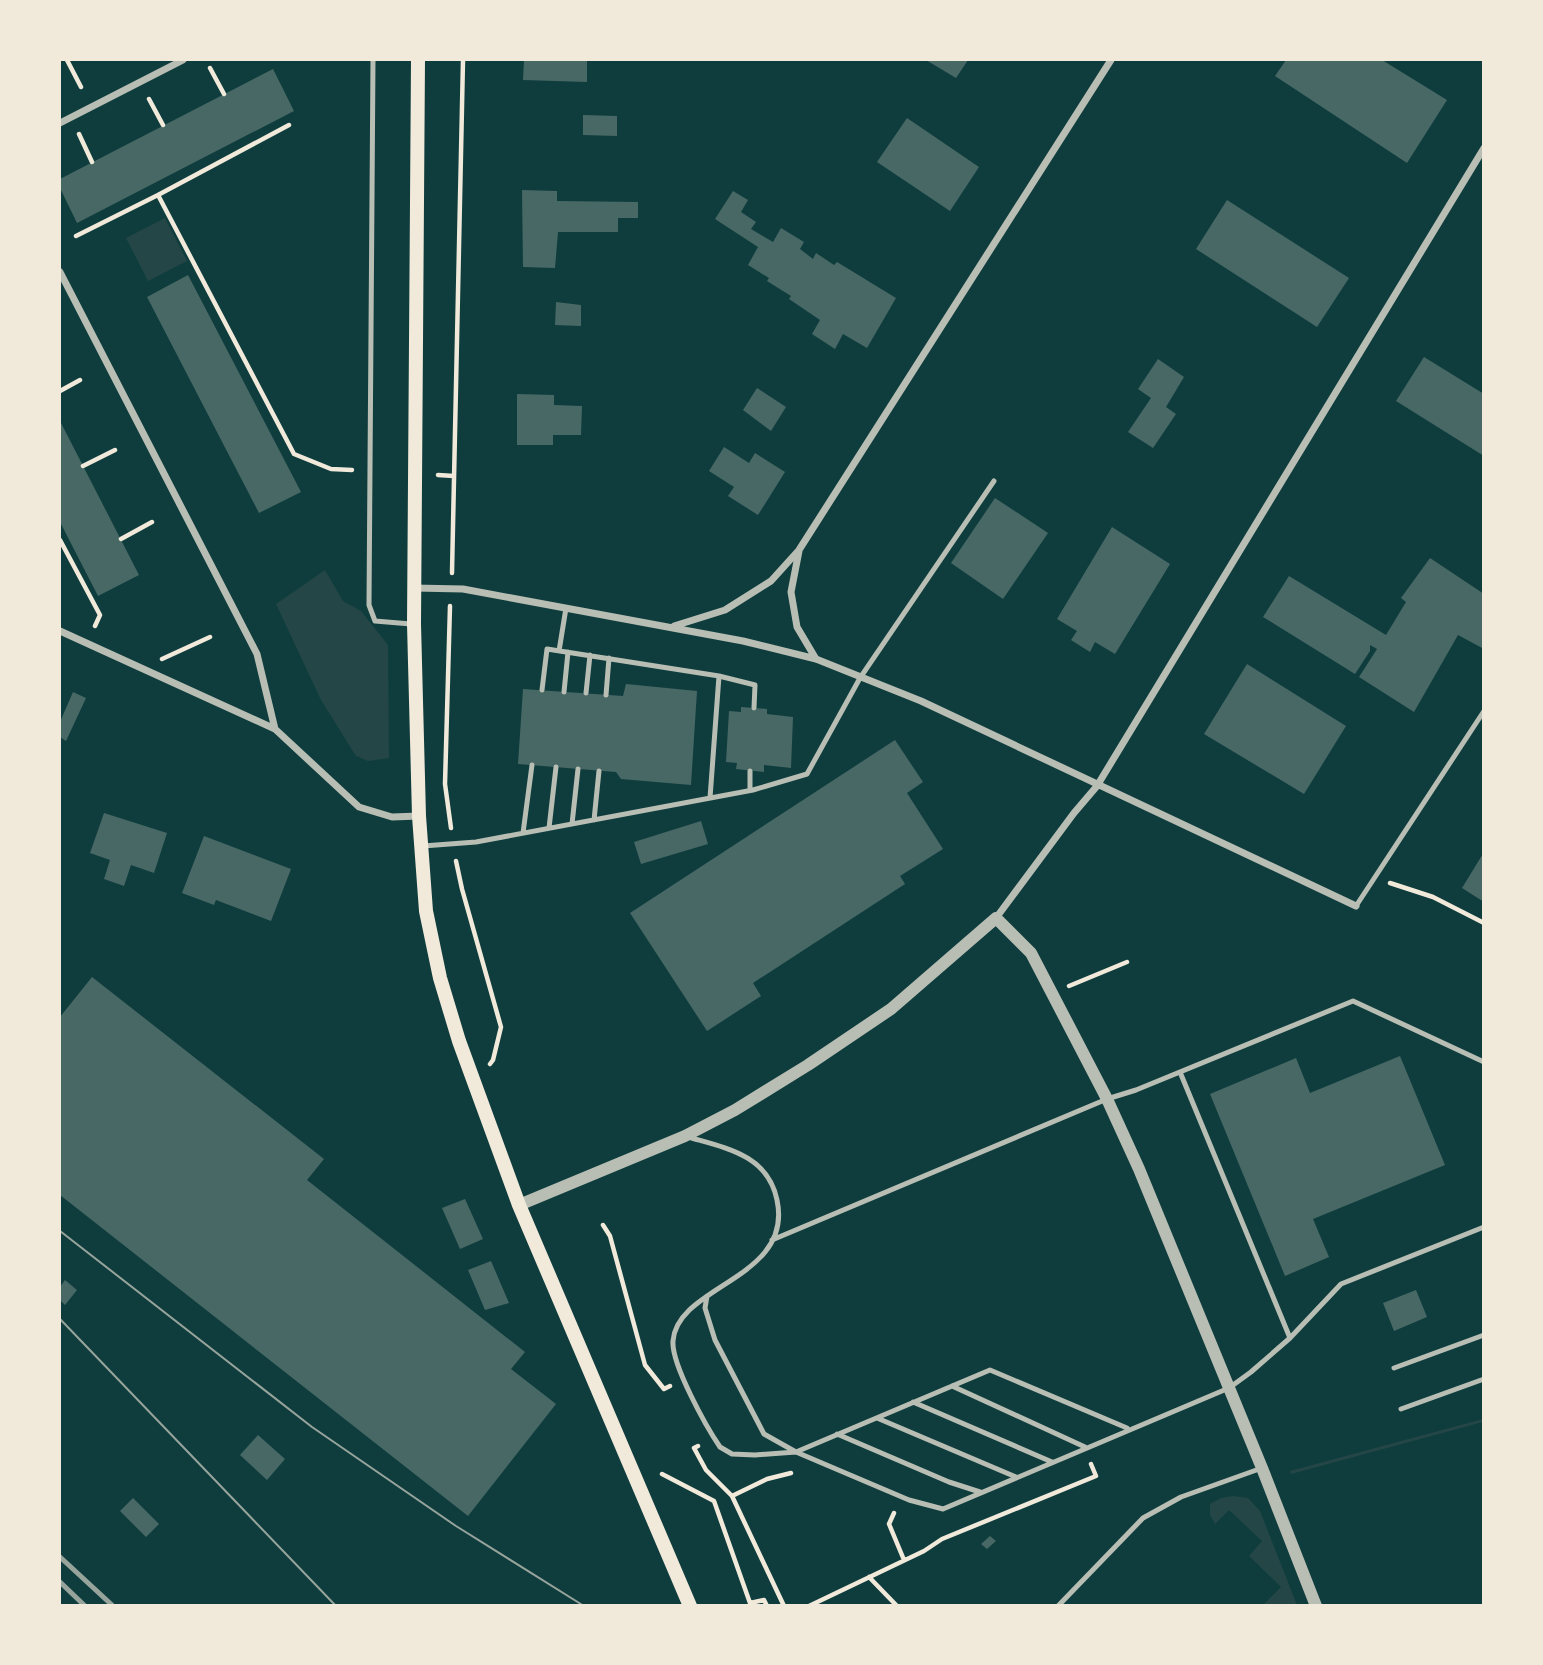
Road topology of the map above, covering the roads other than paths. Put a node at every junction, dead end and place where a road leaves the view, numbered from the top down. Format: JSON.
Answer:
{"nodes":[{"id":1,"x":183,"y":60,"type":"edge"},
{"id":2,"x":373,"y":60,"type":"edge"},
{"id":3,"x":418,"y":60,"type":"edge"},
{"id":4,"x":1111,"y":60,"type":"edge"},
{"id":5,"x":60,"y":123,"type":"edge"},
{"id":6,"x":1483,"y":148,"type":"edge"},
{"id":7,"x":60,"y":272,"type":"edge"},
{"id":8,"x":994,"y":481,"type":"dead end"},
{"id":9,"x":799,"y":550,"type":"junction"},
{"id":10,"x":414,"y":588,"type":"junction"},
{"id":11,"x":566,"y":608,"type":"junction"},
{"id":12,"x":414,"y":624,"type":"junction"},
{"id":13,"x":670,"y":627,"type":"junction"},
{"id":14,"x":60,"y":631,"type":"edge"},
{"id":15,"x":559,"y":651,"type":"junction"},
{"id":16,"x":568,"y":652,"type":"junction"},
{"id":17,"x":590,"y":655,"type":"junction"},
{"id":18,"x":609,"y":658,"type":"junction"},
{"id":19,"x":816,"y":659,"type":"junction"},
{"id":20,"x":719,"y":676,"type":"junction"},
{"id":21,"x":860,"y":678,"type":"junction"},
{"id":22,"x":542,"y":690,"type":"dead end"},
{"id":23,"x":564,"y":692,"type":"dead end"},
{"id":24,"x":586,"y":693,"type":"dead end"},
{"id":25,"x":606,"y":695,"type":"dead end"},
{"id":26,"x":754,"y":708,"type":"dead end"},
{"id":27,"x":1483,"y":711,"type":"edge"},
{"id":28,"x":275,"y":729,"type":"junction"},
{"id":29,"x":532,"y":765,"type":"dead end"},
{"id":30,"x":556,"y":767,"type":"dead end"},
{"id":31,"x":578,"y":769,"type":"dead end"},
{"id":32,"x":599,"y":771,"type":"dead end"},
{"id":33,"x":750,"y":771,"type":"dead end"},
{"id":34,"x":1097,"y":786,"type":"junction"},
{"id":35,"x":750,"y":790,"type":"junction"},
{"id":36,"x":710,"y":798,"type":"junction"},
{"id":37,"x":419,"y":816,"type":"junction"},
{"id":38,"x":594,"y":820,"type":"junction"},
{"id":39,"x":572,"y":824,"type":"junction"},
{"id":40,"x":549,"y":828,"type":"junction"},
{"id":41,"x":523,"y":833,"type":"junction"},
{"id":42,"x":421,"y":846,"type":"junction"},
{"id":43,"x":1356,"y":906,"type":"joint"},
{"id":44,"x":996,"y":918,"type":"junction"},
{"id":45,"x":1483,"y":1062,"type":"edge"},
{"id":46,"x":1180,"y":1072,"type":"junction"},
{"id":47,"x":1107,"y":1099,"type":"junction"},
{"id":48,"x":685,"y":1136,"type":"junction"},
{"id":49,"x":519,"y":1205,"type":"junction"},
{"id":50,"x":1483,"y":1227,"type":"edge"},
{"id":51,"x":772,"y":1240,"type":"junction"},
{"id":52,"x":707,"y":1296,"type":"junction"},
{"id":53,"x":1483,"y":1335,"type":"edge"},
{"id":54,"x":1290,"y":1338,"type":"junction"},
{"id":55,"x":1394,"y":1368,"type":"dead end"},
{"id":56,"x":1483,"y":1379,"type":"edge"},
{"id":57,"x":952,"y":1386,"type":"junction"},
{"id":58,"x":1229,"y":1388,"type":"junction"},
{"id":59,"x":914,"y":1402,"type":"junction"},
{"id":60,"x":1401,"y":1409,"type":"dead end"},
{"id":61,"x":876,"y":1418,"type":"junction"},
{"id":62,"x":1128,"y":1429,"type":"junction"},
{"id":63,"x":837,"y":1434,"type":"junction"},
{"id":64,"x":1085,"y":1447,"type":"junction"},
{"id":65,"x":796,"y":1452,"type":"junction"},
{"id":66,"x":1052,"y":1462,"type":"junction"},
{"id":67,"x":1262,"y":1468,"type":"junction"},
{"id":68,"x":1016,"y":1477,"type":"junction"},
{"id":69,"x":981,"y":1492,"type":"junction"},
{"id":70,"x":690,"y":1605,"type":"edge"},
{"id":71,"x":1058,"y":1605,"type":"edge"},
{"id":72,"x":1316,"y":1605,"type":"edge"}],
"edges":[{"from":1,"to":5,"type":"street"},
{"from":2,"to":12,"type":"lane"},
{"from":3,"to":10,"type":"main road"},
{"from":4,"to":9,"type":"street"},
{"from":6,"to":34,"type":"street"},
{"from":7,"to":28,"type":"street"},
{"from":8,"to":21,"type":"lane"},
{"from":9,"to":13,"type":"street"},
{"from":9,"to":19,"type":"street"},
{"from":10,"to":11,"type":"street"},
{"from":10,"to":12,"type":"main road"},
{"from":11,"to":13,"type":"street"},
{"from":11,"to":15,"type":"lane"},
{"from":12,"to":37,"type":"main road"},
{"from":13,"to":19,"type":"street"},
{"from":14,"to":28,"type":"street"},
{"from":15,"to":16,"type":"lane"},
{"from":15,"to":22,"type":"lane"},
{"from":16,"to":17,"type":"lane"},
{"from":16,"to":23,"type":"lane"},
{"from":17,"to":18,"type":"lane"},
{"from":17,"to":24,"type":"lane"},
{"from":18,"to":20,"type":"lane"},
{"from":18,"to":25,"type":"lane"},
{"from":19,"to":21,"type":"street"},
{"from":20,"to":26,"type":"lane"},
{"from":20,"to":36,"type":"lane"},
{"from":21,"to":34,"type":"street"},
{"from":21,"to":35,"type":"lane"},
{"from":27,"to":43,"type":"lane"},
{"from":28,"to":37,"type":"street"},
{"from":29,"to":41,"type":"lane"},
{"from":30,"to":40,"type":"lane"},
{"from":31,"to":39,"type":"lane"},
{"from":32,"to":38,"type":"lane"},
{"from":33,"to":35,"type":"lane"},
{"from":34,"to":43,"type":"street"},
{"from":34,"to":44,"type":"street"},
{"from":35,"to":36,"type":"lane"},
{"from":36,"to":38,"type":"lane"},
{"from":37,"to":42,"type":"main road"},
{"from":38,"to":39,"type":"lane"},
{"from":39,"to":40,"type":"lane"},
{"from":40,"to":41,"type":"lane"},
{"from":41,"to":42,"type":"lane"},
{"from":42,"to":49,"type":"main road"},
{"from":44,"to":47,"type":"street"},
{"from":44,"to":48,"type":"street"},
{"from":45,"to":46,"type":"lane"},
{"from":46,"to":47,"type":"lane"},
{"from":46,"to":54,"type":"lane"},
{"from":47,"to":51,"type":"lane"},
{"from":47,"to":58,"type":"street"},
{"from":48,"to":49,"type":"street"},
{"from":48,"to":51,"type":"lane"},
{"from":49,"to":70,"type":"main road"},
{"from":50,"to":54,"type":"lane"},
{"from":51,"to":52,"type":"lane"},
{"from":52,"to":65,"type":"lane"},
{"from":52,"to":65,"type":"lane"},
{"from":53,"to":55,"type":"lane"},
{"from":54,"to":58,"type":"lane"},
{"from":56,"to":60,"type":"lane"},
{"from":57,"to":59,"type":"lane"},
{"from":57,"to":62,"type":"lane"},
{"from":57,"to":64,"type":"lane"},
{"from":58,"to":62,"type":"lane"},
{"from":58,"to":67,"type":"street"},
{"from":59,"to":61,"type":"lane"},
{"from":59,"to":66,"type":"lane"},
{"from":61,"to":63,"type":"lane"},
{"from":61,"to":68,"type":"lane"},
{"from":62,"to":64,"type":"lane"},
{"from":63,"to":65,"type":"lane"},
{"from":63,"to":69,"type":"lane"},
{"from":64,"to":66,"type":"lane"},
{"from":65,"to":69,"type":"lane"},
{"from":66,"to":68,"type":"lane"},
{"from":67,"to":71,"type":"lane"},
{"from":67,"to":72,"type":"street"},
{"from":68,"to":69,"type":"lane"}]}
